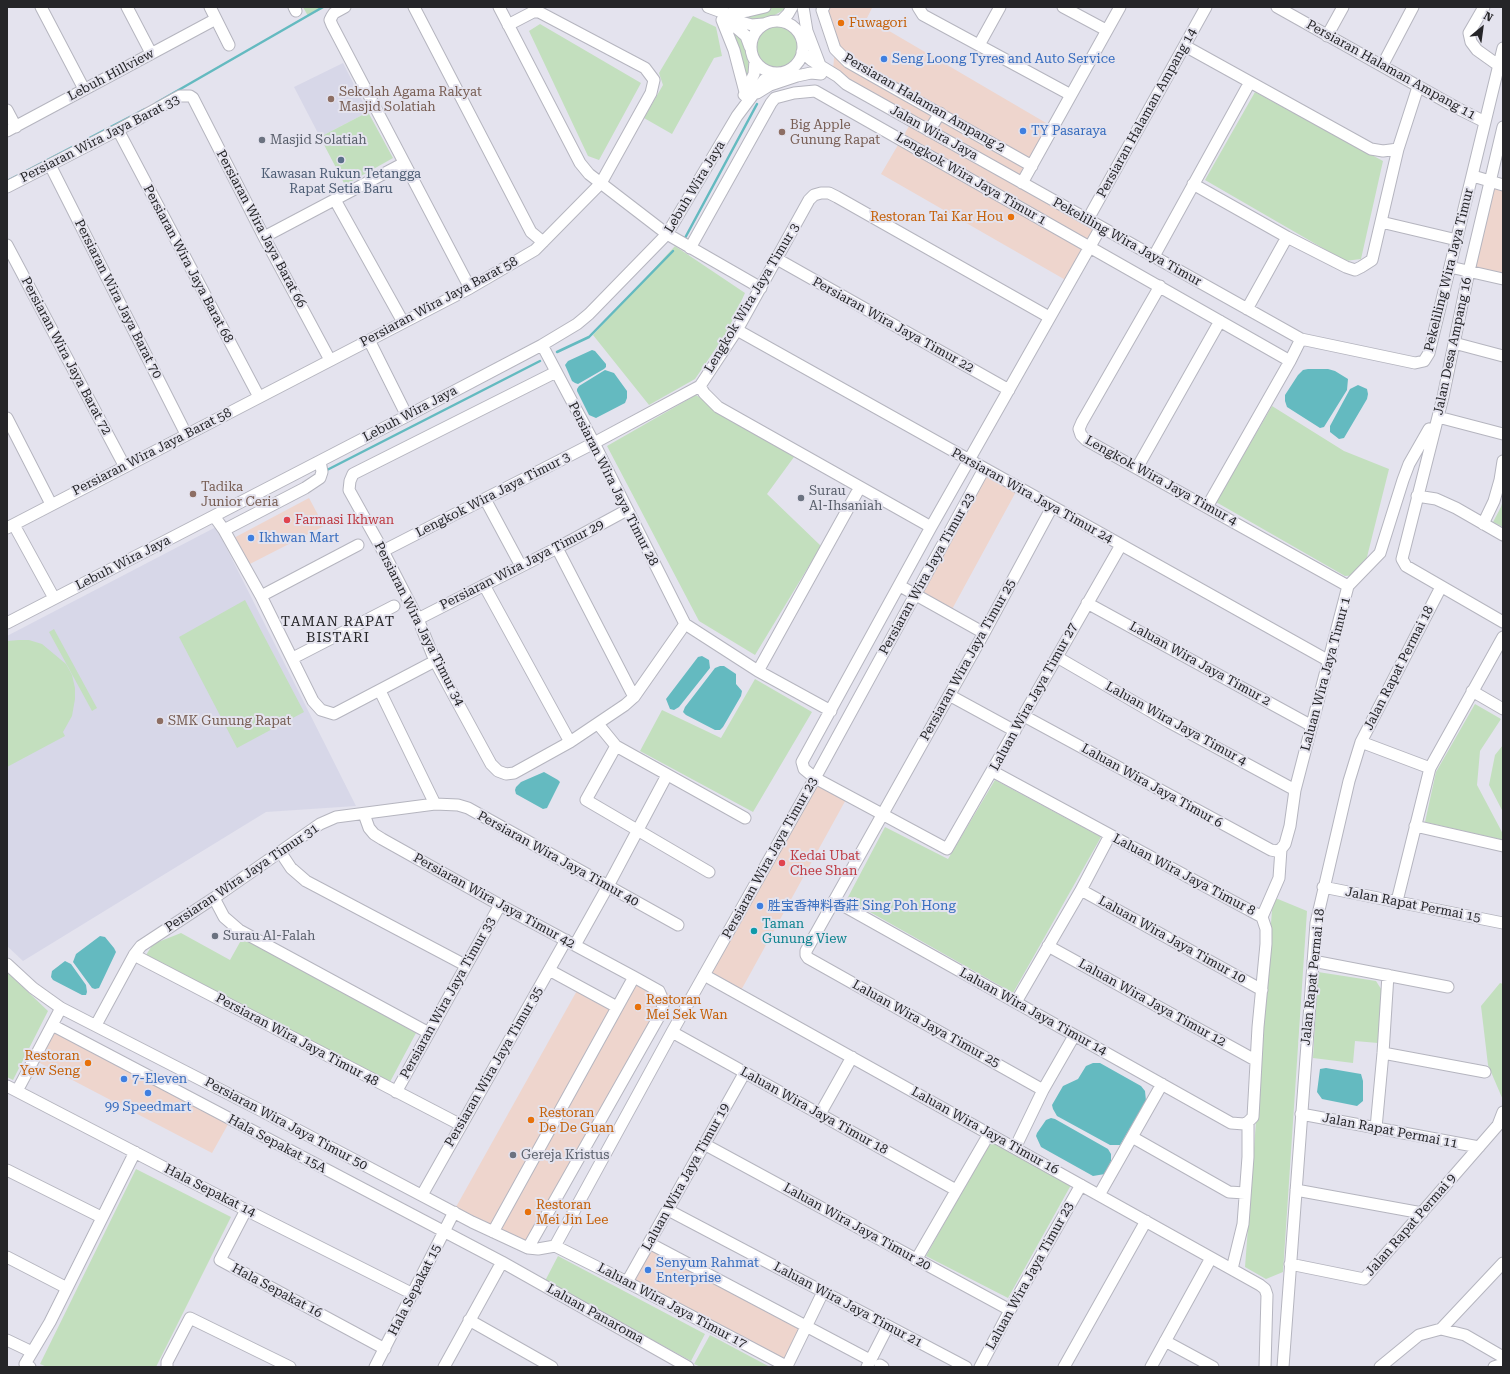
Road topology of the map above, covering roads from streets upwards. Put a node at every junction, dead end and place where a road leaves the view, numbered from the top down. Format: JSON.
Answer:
{"nodes":[{"id":1,"x":41,"y":7,"type":"edge"},
{"id":2,"x":127,"y":7,"type":"edge"},
{"id":3,"x":210,"y":7,"type":"edge"},
{"id":4,"x":345,"y":7,"type":"edge"},
{"id":5,"x":414,"y":7,"type":"edge"},
{"id":6,"x":499,"y":7,"type":"edge"},
{"id":7,"x":765,"y":7,"type":"edge"},
{"id":8,"x":792,"y":7,"type":"edge"},
{"id":9,"x":803,"y":7,"type":"edge"},
{"id":10,"x":824,"y":7,"type":"edge"},
{"id":11,"x":1000,"y":7,"type":"edge"},
{"id":12,"x":1063,"y":7,"type":"edge"},
{"id":13,"x":1120,"y":7,"type":"edge"},
{"id":14,"x":1206,"y":7,"type":"edge"},
{"id":15,"x":1276,"y":7,"type":"edge"},
{"id":16,"x":1343,"y":7,"type":"edge"},
{"id":17,"x":1413,"y":7,"type":"edge"},
{"id":18,"x":1484,"y":7,"type":"edge"},
{"id":19,"x":709,"y":8,"type":"edge"},
{"id":20,"x":918,"y":8,"type":"edge"},
{"id":21,"x":724,"y":17,"type":"junction"},
{"id":22,"x":216,"y":19,"type":"junction"},
{"id":23,"x":781,"y":21,"type":"junction"},
{"id":24,"x":763,"y":24,"type":"junction"},
{"id":25,"x":508,"y":25,"type":"junction"},
{"id":26,"x":797,"y":30,"type":"junction"},
{"id":27,"x":1106,"y":30,"type":"junction"},
{"id":28,"x":1327,"y":36,"type":"junction"},
{"id":29,"x":229,"y":45,"type":"dead end"},
{"id":30,"x":979,"y":45,"type":"junction"},
{"id":31,"x":1185,"y":46,"type":"junction"},
{"id":32,"x":750,"y":47,"type":"junction"},
{"id":33,"x":1503,"y":48,"type":"edge"},
{"id":34,"x":802,"y":52,"type":"junction"},
{"id":35,"x":151,"y":53,"type":"junction"},
{"id":36,"x":755,"y":61,"type":"junction"},
{"id":37,"x":795,"y":65,"type":"junction"},
{"id":38,"x":1498,"y":65,"type":"junction"},
{"id":39,"x":1382,"y":66,"type":"junction"},
{"id":40,"x":820,"y":70,"type":"junction"},
{"id":41,"x":774,"y":73,"type":"junction"},
{"id":42,"x":1250,"y":82,"type":"junction"},
{"id":43,"x":1418,"y":86,"type":"junction"},
{"id":44,"x":84,"y":89,"type":"junction"},
{"id":45,"x":750,"y":94,"type":"junction"},
{"id":46,"x":1071,"y":95,"type":"junction"},
{"id":47,"x":193,"y":98,"type":"joint"},
{"id":48,"x":7,"y":110,"type":"edge"},
{"id":49,"x":940,"y":113,"type":"junction"},
{"id":50,"x":1485,"y":122,"type":"junction"},
{"id":51,"x":1503,"y":127,"type":"edge"},
{"id":52,"x":11,"y":129,"type":"edge"},
{"id":53,"x":118,"y":130,"type":"junction"},
{"id":54,"x":929,"y":131,"type":"junction"},
{"id":55,"x":1398,"y":149,"type":"junction"},
{"id":56,"x":404,"y":163,"type":"junction"},
{"id":57,"x":50,"y":165,"type":"junction"},
{"id":58,"x":1032,"y":166,"type":"junction"},
{"id":59,"x":1472,"y":176,"type":"junction"},
{"id":60,"x":1490,"y":182,"type":"junction"},
{"id":61,"x":601,"y":183,"type":"junction"},
{"id":62,"x":1022,"y":183,"type":"junction"},
{"id":63,"x":1193,"y":184,"type":"junction"},
{"id":64,"x":1503,"y":185,"type":"edge"},
{"id":65,"x":7,"y":187,"type":"edge"},
{"id":66,"x":335,"y":200,"type":"junction"},
{"id":67,"x":1088,"y":220,"type":"junction"},
{"id":68,"x":1381,"y":222,"type":"junction"},
{"id":69,"x":1101,"y":227,"type":"junction"},
{"id":70,"x":667,"y":234,"type":"junction"},
{"id":71,"x":264,"y":237,"type":"junction"},
{"id":72,"x":1287,"y":237,"type":"junction"},
{"id":73,"x":1457,"y":240,"type":"junction"},
{"id":74,"x":543,"y":242,"type":"junction"},
{"id":75,"x":7,"y":245,"type":"edge"},
{"id":76,"x":1089,"y":246,"type":"junction"},
{"id":77,"x":690,"y":248,"type":"junction"},
{"id":78,"x":1154,"y":256,"type":"junction"},
{"id":79,"x":777,"y":260,"type":"junction"},
{"id":80,"x":1450,"y":267,"type":"junction"},
{"id":81,"x":1469,"y":271,"type":"junction"},
{"id":82,"x":1503,"y":280,"type":"edge"},
{"id":83,"x":1160,"y":286,"type":"junction"},
{"id":84,"x":470,"y":288,"type":"junction"},
{"id":85,"x":761,"y":288,"type":"junction"},
{"id":86,"x":1247,"y":309,"type":"junction"},
{"id":87,"x":1049,"y":317,"type":"junction"},
{"id":88,"x":1220,"y":321,"type":"junction"},
{"id":89,"x":403,"y":322,"type":"junction"},
{"id":90,"x":736,"y":330,"type":"junction"},
{"id":91,"x":1301,"y":339,"type":"junction"},
{"id":92,"x":369,"y":340,"type":"junction"},
{"id":93,"x":1454,"y":343,"type":"junction"},
{"id":94,"x":542,"y":345,"type":"junction"},
{"id":95,"x":1503,"y":356,"type":"edge"},
{"id":96,"x":330,"y":360,"type":"junction"},
{"id":97,"x":1290,"y":361,"type":"junction"},
{"id":98,"x":556,"y":372,"type":"junction"},
{"id":99,"x":700,"y":386,"type":"junction"},
{"id":100,"x":1009,"y":390,"type":"junction"},
{"id":101,"x":259,"y":397,"type":"junction"},
{"id":102,"x":407,"y":416,"type":"junction"},
{"id":103,"x":1438,"y":417,"type":"junction"},
{"id":104,"x":7,"y":418,"type":"edge"},
{"id":105,"x":1435,"y":428,"type":"junction"},
{"id":106,"x":186,"y":434,"type":"junction"},
{"id":107,"x":1503,"y":434,"type":"edge"},
{"id":108,"x":594,"y":442,"type":"junction"},
{"id":109,"x":320,"y":461,"type":"junction"},
{"id":110,"x":969,"y":461,"type":"junction"},
{"id":111,"x":1503,"y":461,"type":"edge"},
{"id":112,"x":125,"y":467,"type":"junction"},
{"id":113,"x":1137,"y":468,"type":"junction"},
{"id":114,"x":984,"y":469,"type":"junction"},
{"id":115,"x":860,"y":488,"type":"junction"},
{"id":116,"x":1417,"y":496,"type":"junction"},
{"id":117,"x":485,"y":499,"type":"junction"},
{"id":118,"x":52,"y":504,"type":"junction"},
{"id":119,"x":1052,"y":507,"type":"junction"},
{"id":120,"x":1207,"y":507,"type":"junction"},
{"id":121,"x":627,"y":510,"type":"junction"},
{"id":122,"x":214,"y":516,"type":"junction"},
{"id":123,"x":1483,"y":524,"type":"junction"},
{"id":124,"x":11,"y":526,"type":"edge"},
{"id":125,"x":932,"y":527,"type":"junction"},
{"id":126,"x":224,"y":530,"type":"junction"},
{"id":127,"x":1503,"y":535,"type":"edge"},
{"id":128,"x":358,"y":545,"type":"dead end"},
{"id":129,"x":1121,"y":545,"type":"junction"},
{"id":130,"x":557,"y":548,"type":"junction"},
{"id":131,"x":383,"y":551,"type":"junction"},
{"id":132,"x":521,"y":566,"type":"junction"},
{"id":133,"x":484,"y":585,"type":"junction"},
{"id":134,"x":900,"y":586,"type":"junction"},
{"id":135,"x":1348,"y":586,"type":"junction"},
{"id":136,"x":1441,"y":587,"type":"junction"},
{"id":137,"x":916,"y":594,"type":"junction"},
{"id":138,"x":261,"y":596,"type":"junction"},
{"id":139,"x":54,"y":598,"type":"junction"},
{"id":140,"x":1087,"y":603,"type":"junction"},
{"id":141,"x":394,"y":606,"type":"dead end"},
{"id":142,"x":418,"y":619,"type":"junction"},
{"id":143,"x":1503,"y":622,"type":"edge"},
{"id":144,"x":7,"y":623,"type":"edge"},
{"id":145,"x":684,"y":624,"type":"junction"},
{"id":146,"x":984,"y":633,"type":"junction"},
{"id":147,"x":1503,"y":637,"type":"edge"},
{"id":148,"x":1057,"y":657,"type":"junction"},
{"id":149,"x":293,"y":658,"type":"junction"},
{"id":150,"x":435,"y":661,"type":"junction"},
{"id":151,"x":1328,"y":661,"type":"junction"},
{"id":152,"x":758,"y":671,"type":"junction"},
{"id":153,"x":380,"y":691,"type":"junction"},
{"id":154,"x":1472,"y":691,"type":"junction"},
{"id":155,"x":949,"y":695,"type":"junction"},
{"id":156,"x":634,"y":697,"type":"junction"},
{"id":157,"x":1503,"y":709,"type":"edge"},
{"id":158,"x":831,"y":711,"type":"junction"},
{"id":159,"x":1024,"y":716,"type":"junction"},
{"id":160,"x":598,"y":724,"type":"junction"},
{"id":161,"x":1312,"y":726,"type":"junction"},
{"id":162,"x":1015,"y":731,"type":"junction"},
{"id":163,"x":570,"y":742,"type":"junction"},
{"id":164,"x":1361,"y":742,"type":"junction"},
{"id":165,"x":616,"y":746,"type":"junction"},
{"id":166,"x":1430,"y":768,"type":"junction"},
{"id":167,"x":992,"y":771,"type":"junction"},
{"id":168,"x":667,"y":775,"type":"junction"},
{"id":169,"x":815,"y":778,"type":"junction"},
{"id":170,"x":1295,"y":790,"type":"junction"},
{"id":171,"x":435,"y":804,"type":"junction"},
{"id":172,"x":364,"y":814,"type":"junction"},
{"id":173,"x":882,"y":814,"type":"junction"},
{"id":174,"x":745,"y":818,"type":"dead end"},
{"id":175,"x":1415,"y":826,"type":"junction"},
{"id":176,"x":638,"y":830,"type":"junction"},
{"id":177,"x":1110,"y":835,"type":"junction"},
{"id":178,"x":1503,"y":846,"type":"edge"},
{"id":179,"x":1281,"y":849,"type":"junction"},
{"id":180,"x":281,"y":853,"type":"junction"},
{"id":181,"x":709,"y":872,"type":"dead end"},
{"id":182,"x":608,"y":886,"type":"junction"},
{"id":183,"x":1323,"y":887,"type":"junction"},
{"id":184,"x":1081,"y":890,"type":"junction"},
{"id":185,"x":214,"y":898,"type":"junction"},
{"id":186,"x":835,"y":901,"type":"junction"},
{"id":187,"x":1397,"y":901,"type":"junction"},
{"id":188,"x":500,"y":905,"type":"junction"},
{"id":189,"x":1262,"y":917,"type":"junction"},
{"id":190,"x":1503,"y":923,"type":"edge"},
{"id":191,"x":678,"y":925,"type":"dead end"},
{"id":192,"x":570,"y":943,"type":"junction"},
{"id":193,"x":1048,"y":946,"type":"junction"},
{"id":194,"x":134,"y":954,"type":"junction"},
{"id":195,"x":808,"y":958,"type":"joint"},
{"id":196,"x":1313,"y":961,"type":"junction"},
{"id":197,"x":7,"y":964,"type":"edge"},
{"id":198,"x":465,"y":965,"type":"junction"},
{"id":199,"x":549,"y":970,"type":"junction"},
{"id":200,"x":704,"y":975,"type":"junction"},
{"id":201,"x":1388,"y":975,"type":"junction"},
{"id":202,"x":634,"y":977,"type":"junction"},
{"id":203,"x":1448,"y":987,"type":"dead end"},
{"id":204,"x":1262,"y":990,"type":"junction"},
{"id":205,"x":1016,"y":1002,"type":"junction"},
{"id":206,"x":618,"y":1007,"type":"junction"},
{"id":207,"x":61,"y":1008,"type":"junction"},
{"id":208,"x":52,"y":1025,"type":"junction"},
{"id":209,"x":96,"y":1025,"type":"junction"},
{"id":210,"x":428,"y":1032,"type":"junction"},
{"id":211,"x":672,"y":1032,"type":"junction"},
{"id":212,"x":1074,"y":1036,"type":"junction"},
{"id":213,"x":1383,"y":1053,"type":"junction"},
{"id":214,"x":852,"y":1057,"type":"junction"},
{"id":215,"x":1256,"y":1060,"type":"junction"},
{"id":216,"x":745,"y":1072,"type":"junction"},
{"id":217,"x":1484,"y":1072,"type":"dead end"},
{"id":218,"x":1162,"y":1084,"type":"junction"},
{"id":219,"x":12,"y":1089,"type":"edge"},
{"id":220,"x":1043,"y":1090,"type":"junction"},
{"id":221,"x":396,"y":1092,"type":"junction"},
{"id":222,"x":1503,"y":1112,"type":"edge"},
{"id":223,"x":820,"y":1114,"type":"junction"},
{"id":224,"x":1301,"y":1114,"type":"junction"},
{"id":225,"x":1248,"y":1122,"type":"junction"},
{"id":226,"x":461,"y":1125,"type":"junction"},
{"id":227,"x":1376,"y":1128,"type":"junction"},
{"id":228,"x":989,"y":1134,"type":"junction"},
{"id":229,"x":1132,"y":1137,"type":"junction"},
{"id":230,"x":704,"y":1144,"type":"junction"},
{"id":231,"x":1479,"y":1147,"type":"junction"},
{"id":232,"x":1015,"y":1148,"type":"junction"},
{"id":233,"x":135,"y":1152,"type":"junction"},
{"id":234,"x":7,"y":1170,"type":"edge"},
{"id":235,"x":1081,"y":1185,"type":"junction"},
{"id":236,"x":956,"y":1190,"type":"junction"},
{"id":237,"x":1296,"y":1190,"type":"junction"},
{"id":238,"x":1245,"y":1193,"type":"junction"},
{"id":239,"x":422,"y":1195,"type":"junction"},
{"id":240,"x":1099,"y":1195,"type":"junction"},
{"id":241,"x":246,"y":1210,"type":"junction"},
{"id":242,"x":668,"y":1210,"type":"junction"},
{"id":243,"x":454,"y":1212,"type":"junction"},
{"id":244,"x":1422,"y":1213,"type":"junction"},
{"id":245,"x":101,"y":1218,"type":"junction"},
{"id":246,"x":1146,"y":1221,"type":"junction"},
{"id":247,"x":444,"y":1232,"type":"junction"},
{"id":248,"x":493,"y":1232,"type":"junction"},
{"id":249,"x":649,"y":1243,"type":"junction"},
{"id":250,"x":555,"y":1246,"type":"junction"},
{"id":251,"x":528,"y":1248,"type":"junction"},
{"id":252,"x":7,"y":1257,"type":"edge"},
{"id":253,"x":1211,"y":1258,"type":"junction"},
{"id":254,"x":916,"y":1260,"type":"junction"},
{"id":255,"x":502,"y":1262,"type":"junction"},
{"id":256,"x":1503,"y":1263,"type":"edge"},
{"id":257,"x":1290,"y":1264,"type":"junction"},
{"id":258,"x":1232,"y":1269,"type":"junction"},
{"id":259,"x":627,"y":1282,"type":"junction"},
{"id":260,"x":67,"y":1288,"type":"junction"},
{"id":261,"x":823,"y":1292,"type":"junction"},
{"id":262,"x":413,"y":1294,"type":"junction"},
{"id":263,"x":1010,"y":1310,"type":"junction"},
{"id":264,"x":469,"y":1320,"type":"junction"},
{"id":265,"x":888,"y":1326,"type":"junction"},
{"id":266,"x":806,"y":1327,"type":"junction"},
{"id":267,"x":1441,"y":1329,"type":"junction"},
{"id":268,"x":7,"y":1340,"type":"edge"},
{"id":269,"x":1165,"y":1341,"type":"junction"},
{"id":270,"x":385,"y":1349,"type":"junction"},
{"id":271,"x":32,"y":1352,"type":"junction"},
{"id":272,"x":1503,"y":1357,"type":"edge"},
{"id":273,"x":868,"y":1364,"type":"edge"},
{"id":274,"x":1503,"y":1364,"type":"edge"},
{"id":275,"x":26,"y":1366,"type":"edge"},
{"id":276,"x":167,"y":1367,"type":"edge"},
{"id":277,"x":290,"y":1367,"type":"edge"},
{"id":278,"x":375,"y":1367,"type":"edge"},
{"id":279,"x":444,"y":1367,"type":"edge"},
{"id":280,"x":552,"y":1367,"type":"edge"},
{"id":281,"x":688,"y":1367,"type":"edge"},
{"id":282,"x":788,"y":1367,"type":"edge"},
{"id":283,"x":966,"y":1367,"type":"edge"},
{"id":284,"x":980,"y":1367,"type":"edge"},
{"id":285,"x":1064,"y":1367,"type":"edge"},
{"id":286,"x":1151,"y":1367,"type":"edge"},
{"id":287,"x":1213,"y":1367,"type":"edge"},
{"id":288,"x":1265,"y":1367,"type":"edge"},
{"id":289,"x":1283,"y":1367,"type":"edge"},
{"id":290,"x":1380,"y":1367,"type":"edge"},
{"id":291,"x":1494,"y":1367,"type":"edge"}],
"edges":[{"from":1,"to":44,"type":"street"},
{"from":2,"to":35,"type":"street"},
{"from":3,"to":22,"type":"street"},
{"from":4,"to":56,"type":"street"},
{"from":5,"to":74,"type":"street"},
{"from":6,"to":25,"type":"street"},
{"from":7,"to":21,"type":"street"},
{"from":8,"to":23,"type":"street"},
{"from":9,"to":26,"type":"street"},
{"from":9,"to":40,"type":"street"},
{"from":10,"to":49,"type":"street","name":"Persiaran Halaman Ampang 2"},
{"from":11,"to":30,"type":"street"},
{"from":12,"to":27,"type":"street"},
{"from":13,"to":27,"type":"street"},
{"from":14,"to":31,"type":"street","name":"Persiaran Halaman Ampang 14"},
{"from":15,"to":28,"type":"street","name":"Persiaran Halaman Ampang 11"},
{"from":16,"to":28,"type":"street"},
{"from":17,"to":39,"type":"street"},
{"from":18,"to":38,"type":"street"},
{"from":19,"to":21,"type":"street"},
{"from":20,"to":30,"type":"street"},
{"from":21,"to":24,"type":"street"},
{"from":21,"to":32,"type":"street"},
{"from":21,"to":45,"type":"street"},
{"from":22,"to":29,"type":"street"},
{"from":22,"to":35,"type":"street","name":"Lebuh Hillview"},
{"from":23,"to":24,"type":"street"},
{"from":23,"to":26,"type":"street"},
{"from":24,"to":32,"type":"street"},
{"from":25,"to":61,"type":"street"},
{"from":25,"to":61,"type":"street","name":"Persiaran Wira Jaya Barat 58"},
{"from":26,"to":34,"type":"street"},
{"from":27,"to":46,"type":"street"},
{"from":28,"to":39,"type":"street","name":"Persiaran Halaman Ampang 11"},
{"from":30,"to":46,"type":"street"},
{"from":31,"to":42,"type":"street"},
{"from":31,"to":67,"type":"street","name":"Persiaran Halaman Ampang 14"},
{"from":32,"to":36,"type":"street"},
{"from":33,"to":38,"type":"street","name":"Pekeliling Wira Jaya Timur"},
{"from":34,"to":37,"type":"street"},
{"from":34,"to":40,"type":"street","name":"Jalan Wira Jaya"},
{"from":35,"to":44,"type":"street","name":"Lebuh Hillview"},
{"from":36,"to":41,"type":"street"},
{"from":36,"to":45,"type":"street","name":"Lebuh Wira Jaya"},
{"from":37,"to":40,"type":"street","name":"Jalan Wira Jaya"},
{"from":37,"to":41,"type":"street"},
{"from":38,"to":50,"type":"street","name":"Pekeliling Wira Jaya Timur"},
{"from":39,"to":43,"type":"street","name":"Persiaran Halaman Ampang 11"},
{"from":40,"to":45,"type":"street"},
{"from":40,"to":54,"type":"street","name":"Jalan Wira Jaya"},
{"from":41,"to":45,"type":"street","name":"Lebuh Wira Jaya"},
{"from":42,"to":55,"type":"street"},
{"from":42,"to":63,"type":"street"},
{"from":43,"to":50,"type":"street","name":"Persiaran Halaman Ampang 11"},
{"from":43,"to":55,"type":"street"},
{"from":44,"to":52,"type":"street","name":"Lebuh Hillview"},
{"from":45,"to":70,"type":"street","name":"Lebuh Wira Jaya"},
{"from":46,"to":58,"type":"street"},
{"from":47,"to":53,"type":"street","name":"Persiaran Wira Jaya Barat 33"},
{"from":47,"to":71,"type":"street","name":"Persiaran Wira Jaya Barat 66"},
{"from":48,"to":52,"type":"street"},
{"from":49,"to":54,"type":"street"},
{"from":49,"to":58,"type":"street","name":"Persiaran Halaman Ampang 2"},
{"from":50,"to":59,"type":"street","name":"Pekeliling Wira Jaya Timur"},
{"from":51,"to":60,"type":"street","name":"Jalan Desa Ampang 16"},
{"from":53,"to":57,"type":"street","name":"Persiaran Wira Jaya Barat 33"},
{"from":53,"to":101,"type":"street","name":"Persiaran Wira Jaya Barat 68"},
{"from":54,"to":62,"type":"street","name":"Jalan Wira Jaya"},
{"from":55,"to":68,"type":"street"},
{"from":56,"to":66,"type":"street"},
{"from":56,"to":84,"type":"street"},
{"from":57,"to":65,"type":"street","name":"Persiaran Wira Jaya Barat 33"},
{"from":57,"to":106,"type":"street","name":"Persiaran Wira Jaya Barat 70"},
{"from":58,"to":62,"type":"street"},
{"from":59,"to":60,"type":"street"},
{"from":59,"to":73,"type":"street","name":"Pekeliling Wira Jaya Timur"},
{"from":60,"to":64,"type":"street"},
{"from":60,"to":81,"type":"street","name":"Jalan Desa Ampang 16"},
{"from":61,"to":70,"type":"street"},
{"from":61,"to":74,"type":"street","name":"Persiaran Wira Jaya Barat 58"},
{"from":62,"to":67,"type":"street","name":"Pekeliling Wira Jaya Timur"},
{"from":63,"to":72,"type":"street"},
{"from":63,"to":78,"type":"street"},
{"from":66,"to":71,"type":"street"},
{"from":66,"to":89,"type":"street"},
{"from":67,"to":69,"type":"street","name":"Pekeliling Wira Jaya Timur"},
{"from":68,"to":72,"type":"street"},
{"from":68,"to":73,"type":"street"},
{"from":69,"to":76,"type":"street","name":"Persiaran Wira Jaya Timur 23"},
{"from":69,"to":78,"type":"street","name":"Pekeliling Wira Jaya Timur"},
{"from":70,"to":77,"type":"street"},
{"from":70,"to":94,"type":"street","name":"Lebuh Wira Jaya"},
{"from":71,"to":96,"type":"street","name":"Persiaran Wira Jaya Barat 66"},
{"from":72,"to":86,"type":"street"},
{"from":73,"to":80,"type":"street","name":"Pekeliling Wira Jaya Timur"},
{"from":74,"to":84,"type":"street","name":"Persiaran Wira Jaya Barat 58"},
{"from":75,"to":112,"type":"street","name":"Persiaran Wira Jaya Barat 72"},
{"from":76,"to":77,"type":"street","name":"Lengkok Wira Jaya Timur 1"},
{"from":76,"to":83,"type":"street","name":"Lengkok Wira Jaya Timur 1"},
{"from":76,"to":87,"type":"street","name":"Persiaran Wira Jaya Timur 23"},
{"from":77,"to":85,"type":"street"},
{"from":78,"to":86,"type":"street","name":"Pekeliling Wira Jaya Timur"},
{"from":79,"to":85,"type":"street","name":"Lengkok Wira Jaya Timur 3"},
{"from":79,"to":87,"type":"street","name":"Lengkok Wira Jaya Timur 3"},
{"from":79,"to":100,"type":"street","name":"Persiaran Wira Jaya Timur 22"},
{"from":80,"to":81,"type":"street"},
{"from":80,"to":91,"type":"street","name":"Pekeliling Wira Jaya Timur"},
{"from":81,"to":82,"type":"street"},
{"from":81,"to":93,"type":"street","name":"Jalan Desa Ampang 16"},
{"from":83,"to":88,"type":"street","name":"Lengkok Wira Jaya Timur 1"},
{"from":83,"to":113,"type":"street","name":"Lengkok Wira Jaya Timur 4"},
{"from":84,"to":89,"type":"street","name":"Persiaran Wira Jaya Barat 58"},
{"from":85,"to":90,"type":"street","name":"Lengkok Wira Jaya Timur 3"},
{"from":86,"to":91,"type":"street","name":"Pekeliling Wira Jaya Timur"},
{"from":87,"to":100,"type":"street","name":"Persiaran Wira Jaya Timur 23"},
{"from":88,"to":97,"type":"street","name":"Lengkok Wira Jaya Timur 1"},
{"from":88,"to":113,"type":"street"},
{"from":89,"to":92,"type":"street","name":"Persiaran Wira Jaya Barat 58"},
{"from":90,"to":99,"type":"street","name":"Lengkok Wira Jaya Timur 3"},
{"from":90,"to":110,"type":"street","name":"Persiaran Wira Jaya Timur 24"},
{"from":91,"to":97,"type":"street"},
{"from":92,"to":96,"type":"street","name":"Persiaran Wira Jaya Barat 58"},
{"from":92,"to":102,"type":"street"},
{"from":93,"to":95,"type":"street"},
{"from":93,"to":103,"type":"street","name":"Jalan Desa Ampang 16"},
{"from":94,"to":98,"type":"street","name":"Persiaran Wira Jaya Timur 28"},
{"from":94,"to":102,"type":"street","name":"Lebuh Wira Jaya"},
{"from":96,"to":101,"type":"street","name":"Persiaran Wira Jaya Barat 58"},
{"from":97,"to":120,"type":"street"},
{"from":98,"to":108,"type":"street","name":"Persiaran Wira Jaya Timur 28"},
{"from":98,"to":131,"type":"street","name":"Persiaran Wira Jaya Timur 34"},
{"from":99,"to":108,"type":"street","name":"Lengkok Wira Jaya Timur 3"},
{"from":99,"to":115,"type":"street"},
{"from":100,"to":110,"type":"street","name":"Persiaran Wira Jaya Timur 23"},
{"from":101,"to":106,"type":"street","name":"Persiaran Wira Jaya Barat 58"},
{"from":102,"to":109,"type":"street","name":"Lebuh Wira Jaya"},
{"from":103,"to":105,"type":"street","name":"Jalan Desa Ampang 16"},
{"from":103,"to":107,"type":"street"},
{"from":104,"to":118,"type":"street"},
{"from":105,"to":116,"type":"street","name":"Jalan Desa Ampang 16"},
{"from":105,"to":135,"type":"street","name":"Laluan Wira Jaya Timur 1"},
{"from":106,"to":112,"type":"street","name":"Persiaran Wira Jaya Barat 58"},
{"from":108,"to":117,"type":"street","name":"Lengkok Wira Jaya Timur 3"},
{"from":108,"to":121,"type":"street","name":"Persiaran Wira Jaya Timur 28"},
{"from":109,"to":122,"type":"street","name":"Lebuh Wira Jaya"},
{"from":109,"to":126,"type":"street"},
{"from":110,"to":114,"type":"street","name":"Persiaran Wira Jaya Timur 24"},
{"from":110,"to":125,"type":"street","name":"Persiaran Wira Jaya Timur 23"},
{"from":111,"to":123,"type":"street"},
{"from":112,"to":118,"type":"street","name":"Persiaran Wira Jaya Barat 58"},
{"from":113,"to":120,"type":"street","name":"Lengkok Wira Jaya Timur 4"},
{"from":114,"to":119,"type":"street","name":"Persiaran Wira Jaya Timur 24"},
{"from":114,"to":137,"type":"street","name":"Persiaran Wira Jaya Timur 23"},
{"from":115,"to":125,"type":"street"},
{"from":115,"to":152,"type":"street"},
{"from":116,"to":123,"type":"street"},
{"from":116,"to":136,"type":"street","name":"Jalan Desa Ampang 16"},
{"from":117,"to":131,"type":"street","name":"Lengkok Wira Jaya Timur 3"},
{"from":117,"to":132,"type":"street"},
{"from":118,"to":124,"type":"street","name":"Persiaran Wira Jaya Barat 58"},
{"from":119,"to":129,"type":"street","name":"Persiaran Wira Jaya Timur 24"},
{"from":119,"to":146,"type":"street","name":"Persiaran Wira Jaya Timur 25"},
{"from":120,"to":135,"type":"street","name":"Lengkok Wira Jaya Timur 4"},
{"from":121,"to":130,"type":"street","name":"Persiaran Wira Jaya Timur 29"},
{"from":121,"to":145,"type":"street","name":"Persiaran Wira Jaya Timur 28"},
{"from":122,"to":126,"type":"street"},
{"from":122,"to":139,"type":"street","name":"Lebuh Wira Jaya"},
{"from":123,"to":127,"type":"street"},
{"from":124,"to":139,"type":"street"},
{"from":125,"to":134,"type":"street","name":"Persiaran Wira Jaya Timur 23"},
{"from":126,"to":138,"type":"street"},
{"from":128,"to":138,"type":"street"},
{"from":129,"to":140,"type":"street","name":"Laluan Wira Jaya Timur 27"},
{"from":129,"to":151,"type":"street","name":"Persiaran Wira Jaya Timur 24"},
{"from":130,"to":132,"type":"street","name":"Persiaran Wira Jaya Timur 29"},
{"from":130,"to":156,"type":"street"},
{"from":131,"to":142,"type":"street","name":"Persiaran Wira Jaya Timur 34"},
{"from":132,"to":133,"type":"street","name":"Persiaran Wira Jaya Timur 29"},
{"from":133,"to":142,"type":"street","name":"Persiaran Wira Jaya Timur 29"},
{"from":133,"to":163,"type":"street"},
{"from":134,"to":137,"type":"street"},
{"from":134,"to":158,"type":"street","name":"Persiaran Wira Jaya Timur 23"},
{"from":135,"to":151,"type":"street","name":"Laluan Wira Jaya Timur 1"},
{"from":136,"to":143,"type":"street"},
{"from":136,"to":164,"type":"street","name":"Jalan Rapat Permai 18"},
{"from":137,"to":146,"type":"street"},
{"from":137,"to":169,"type":"street","name":"Persiaran Wira Jaya Timur 23"},
{"from":138,"to":149,"type":"street"},
{"from":139,"to":144,"type":"street","name":"Lebuh Wira Jaya"},
{"from":140,"to":148,"type":"street","name":"Laluan Wira Jaya Timur 27"},
{"from":140,"to":161,"type":"street","name":"Laluan Wira Jaya Timur 2"},
{"from":141,"to":149,"type":"street"},
{"from":142,"to":150,"type":"street","name":"Persiaran Wira Jaya Timur 34"},
{"from":145,"to":152,"type":"street"},
{"from":145,"to":156,"type":"street"},
{"from":146,"to":155,"type":"street","name":"Persiaran Wira Jaya Timur 25"},
{"from":147,"to":154,"type":"street"},
{"from":148,"to":159,"type":"street","name":"Laluan Wira Jaya Timur 27"},
{"from":148,"to":170,"type":"street","name":"Laluan Wira Jaya Timur 4"},
{"from":149,"to":153,"type":"street"},
{"from":150,"to":153,"type":"street"},
{"from":150,"to":163,"type":"street","name":"Persiaran Wira Jaya Timur 34"},
{"from":151,"to":161,"type":"street","name":"Laluan Wira Jaya Timur 1"},
{"from":152,"to":158,"type":"street"},
{"from":153,"to":171,"type":"street"},
{"from":154,"to":157,"type":"street"},
{"from":154,"to":166,"type":"street"},
{"from":155,"to":162,"type":"street"},
{"from":155,"to":173,"type":"street","name":"Persiaran Wira Jaya Timur 25"},
{"from":156,"to":160,"type":"street"},
{"from":158,"to":169,"type":"street","name":"Persiaran Wira Jaya Timur 23"},
{"from":159,"to":162,"type":"street","name":"Laluan Wira Jaya Timur 27"},
{"from":159,"to":179,"type":"street","name":"Laluan Wira Jaya Timur 6"},
{"from":160,"to":163,"type":"street"},
{"from":160,"to":165,"type":"street"},
{"from":161,"to":170,"type":"street","name":"Laluan Wira Jaya Timur 1"},
{"from":162,"to":167,"type":"street","name":"Laluan Wira Jaya Timur 27"},
{"from":164,"to":166,"type":"street"},
{"from":164,"to":183,"type":"street","name":"Jalan Rapat Permai 18"},
{"from":165,"to":168,"type":"street"},
{"from":165,"to":176,"type":"street"},
{"from":166,"to":175,"type":"street"},
{"from":167,"to":173,"type":"street","name":"Laluan Wira Jaya Timur 27"},
{"from":167,"to":177,"type":"street","name":"Laluan Wira Jaya Timur 8"},
{"from":168,"to":174,"type":"street"},
{"from":168,"to":176,"type":"street","name":"Persiaran Wira Jaya Timur 35"},
{"from":169,"to":173,"type":"street"},
{"from":169,"to":200,"type":"street","name":"Persiaran Wira Jaya Timur 23"},
{"from":170,"to":179,"type":"street","name":"Laluan Wira Jaya Timur 1"},
{"from":171,"to":172,"type":"street","name":"Persiaran Wira Jaya Timur 31"},
{"from":171,"to":182,"type":"street","name":"Persiaran Wira Jaya Timur 40"},
{"from":172,"to":180,"type":"street","name":"Persiaran Wira Jaya Timur 31"},
{"from":172,"to":188,"type":"street","name":"Persiaran Wira Jaya Timur 42"},
{"from":173,"to":186,"type":"street","name":"Persiaran Wira Jaya Timur 25"},
{"from":175,"to":178,"type":"street"},
{"from":175,"to":187,"type":"street"},
{"from":176,"to":181,"type":"street"},
{"from":176,"to":182,"type":"street","name":"Persiaran Wira Jaya Timur 35"},
{"from":177,"to":184,"type":"street"},
{"from":177,"to":189,"type":"street","name":"Laluan Wira Jaya Timur 8"},
{"from":179,"to":189,"type":"street","name":"Laluan Wira Jaya Timur 1"},
{"from":180,"to":185,"type":"street","name":"Persiaran Wira Jaya Timur 31"},
{"from":180,"to":198,"type":"street"},
{"from":182,"to":191,"type":"street","name":"Persiaran Wira Jaya Timur 40"},
{"from":182,"to":192,"type":"street","name":"Persiaran Wira Jaya Timur 35"},
{"from":183,"to":187,"type":"street","name":"Jalan Rapat Permai 15"},
{"from":183,"to":196,"type":"street","name":"Jalan Rapat Permai 18"},
{"from":184,"to":193,"type":"street"},
{"from":184,"to":204,"type":"street","name":"Laluan Wira Jaya Timur 10"},
{"from":185,"to":194,"type":"street","name":"Persiaran Wira Jaya Timur 31"},
{"from":185,"to":210,"type":"street"},
{"from":186,"to":195,"type":"street","name":"Persiaran Wira Jaya Timur 25"},
{"from":186,"to":205,"type":"street","name":"Laluan Wira Jaya Timur 14"},
{"from":187,"to":190,"type":"street","name":"Jalan Rapat Permai 15"},
{"from":188,"to":192,"type":"street","name":"Persiaran Wira Jaya Timur 42"},
{"from":188,"to":198,"type":"street","name":"Persiaran Wira Jaya Timur 33"},
{"from":189,"to":204,"type":"street","name":"Laluan Wira Jaya Timur 8"},
{"from":192,"to":199,"type":"street","name":"Persiaran Wira Jaya Timur 35"},
{"from":192,"to":202,"type":"street","name":"Persiaran Wira Jaya Timur 42"},
{"from":193,"to":205,"type":"street"},
{"from":193,"to":215,"type":"street","name":"Laluan Wira Jaya Timur 12"},
{"from":194,"to":209,"type":"street","name":"Persiaran Wira Jaya Timur 31"},
{"from":194,"to":221,"type":"street","name":"Persiaran Wira Jaya Timur 48"},
{"from":195,"to":220,"type":"street","name":"Laluan Wira Jaya Timur 25"},
{"from":196,"to":201,"type":"street"},
{"from":196,"to":224,"type":"street","name":"Jalan Rapat Permai 18"},
{"from":197,"to":207,"type":"street","name":"Persiaran Wira Jaya Timur 50"},
{"from":198,"to":210,"type":"street","name":"Persiaran Wira Jaya Timur 33"},
{"from":199,"to":206,"type":"street"},
{"from":199,"to":226,"type":"street","name":"Persiaran Wira Jaya Timur 35"},
{"from":200,"to":211,"type":"street","name":"Persiaran Wira Jaya Timur 23"},
{"from":200,"to":214,"type":"street","name":"Laluan Wira Jaya Timur 16"},
{"from":201,"to":203,"type":"street"},
{"from":201,"to":213,"type":"street"},
{"from":202,"to":206,"type":"street"},
{"from":202,"to":251,"type":"street","name":"Persiaran Wira Jaya Timur 42"},
{"from":204,"to":215,"type":"street","name":"Laluan Wira Jaya Timur 8"},
{"from":205,"to":212,"type":"street","name":"Laluan Wira Jaya Timur 14"},
{"from":206,"to":248,"type":"street"},
{"from":207,"to":208,"type":"street"},
{"from":207,"to":209,"type":"street","name":"Persiaran Wira Jaya Timur 50"},
{"from":208,"to":219,"type":"street"},
{"from":208,"to":247,"type":"street","name":"Hala Sepakat 15A"},
{"from":209,"to":239,"type":"street","name":"Persiaran Wira Jaya Timur 50"},
{"from":210,"to":221,"type":"street","name":"Persiaran Wira Jaya Timur 33"},
{"from":211,"to":216,"type":"street","name":"Laluan Wira Jaya Timur 18"},
{"from":211,"to":250,"type":"street","name":"Persiaran Wira Jaya Timur 23"},
{"from":212,"to":218,"type":"street","name":"Laluan Wira Jaya Timur 14"},
{"from":212,"to":220,"type":"street"},
{"from":213,"to":217,"type":"street"},
{"from":213,"to":227,"type":"street"},
{"from":214,"to":223,"type":"street"},
{"from":214,"to":228,"type":"street","name":"Laluan Wira Jaya Timur 16"},
{"from":215,"to":225,"type":"street","name":"Laluan Wira Jaya Timur 8"},
{"from":216,"to":223,"type":"street","name":"Laluan Wira Jaya Timur 18"},
{"from":216,"to":230,"type":"street","name":"Laluan Wira Jaya Timur 19"},
{"from":218,"to":225,"type":"street","name":"Laluan Wira Jaya Timur 14"},
{"from":218,"to":229,"type":"street"},
{"from":219,"to":233,"type":"street","name":"Hala Sepakat 14"},
{"from":220,"to":232,"type":"street"},
{"from":221,"to":226,"type":"street","name":"Persiaran Wira Jaya Timur 48"},
{"from":222,"to":231,"type":"street","name":"Jalan Rapat Permai 9"},
{"from":223,"to":236,"type":"street","name":"Laluan Wira Jaya Timur 18"},
{"from":224,"to":227,"type":"street","name":"Jalan Rapat Permai 11"},
{"from":224,"to":237,"type":"street","name":"Jalan Rapat Permai 18"},
{"from":225,"to":238,"type":"street","name":"Laluan Wira Jaya Timur 8"},
{"from":226,"to":239,"type":"street","name":"Persiaran Wira Jaya Timur 35"},
{"from":227,"to":231,"type":"street","name":"Jalan Rapat Permai 11"},
{"from":228,"to":232,"type":"street","name":"Laluan Wira Jaya Timur 16"},
{"from":228,"to":236,"type":"street"},
{"from":229,"to":238,"type":"street"},
{"from":229,"to":240,"type":"street"},
{"from":230,"to":242,"type":"street","name":"Laluan Wira Jaya Timur 19"},
{"from":230,"to":254,"type":"street","name":"Laluan Wira Jaya Timur 20"},
{"from":231,"to":244,"type":"street","name":"Jalan Rapat Permai 9"},
{"from":232,"to":235,"type":"street","name":"Laluan Wira Jaya Timur 16"},
{"from":233,"to":241,"type":"street","name":"Hala Sepakat 14"},
{"from":233,"to":245,"type":"street"},
{"from":234,"to":245,"type":"street"},
{"from":235,"to":240,"type":"street","name":"Laluan Wira Jaya Timur 16"},
{"from":235,"to":263,"type":"street","name":"Laluan Wira Jaya Timur 23"},
{"from":236,"to":254,"type":"street"},
{"from":237,"to":244,"type":"street"},
{"from":237,"to":257,"type":"street","name":"Jalan Rapat Permai 18"},
{"from":238,"to":258,"type":"street","name":"Laluan Wira Jaya Timur 8"},
{"from":239,"to":243,"type":"street","name":"Persiaran Wira Jaya Timur 50"},
{"from":240,"to":246,"type":"street","name":"Laluan Wira Jaya Timur 16"},
{"from":241,"to":262,"type":"street","name":"Hala Sepakat 14"},
{"from":241,"to":270,"type":"street","name":"Hala Sepakat 16"},
{"from":242,"to":249,"type":"street","name":"Laluan Wira Jaya Timur 19"},
{"from":242,"to":261,"type":"street","name":"Laluan Wira Jaya Timur 21"},
{"from":243,"to":247,"type":"street","name":"Hala Sepakat 15"},
{"from":243,"to":248,"type":"street","name":"Persiaran Wira Jaya Timur 50"},
{"from":244,"to":257,"type":"street","name":"Jalan Rapat Permai 9"},
{"from":245,"to":260,"type":"street"},
{"from":246,"to":253,"type":"street","name":"Laluan Wira Jaya Timur 16"},
{"from":246,"to":285,"type":"street"},
{"from":247,"to":255,"type":"street","name":"Hala Sepakat 15A"},
{"from":247,"to":262,"type":"street","name":"Hala Sepakat 15"},
{"from":248,"to":251,"type":"street","name":"Persiaran Wira Jaya Timur 50"},
{"from":249,"to":259,"type":"street","name":"Laluan Wira Jaya Timur 19"},
{"from":249,"to":266,"type":"street"},
{"from":250,"to":251,"type":"street","name":"Persiaran Wira Jaya Timur 50"},
{"from":250,"to":259,"type":"street","name":"Laluan Wira Jaya Timur 17"},
{"from":252,"to":260,"type":"street"},
{"from":253,"to":258,"type":"street","name":"Laluan Wira Jaya Timur 16"},
{"from":253,"to":269,"type":"street"},
{"from":254,"to":263,"type":"street","name":"Laluan Wira Jaya Timur 20"},
{"from":255,"to":264,"type":"street"},
{"from":255,"to":281,"type":"street","name":"Laluan Panaroma"},
{"from":256,"to":267,"type":"street"},
{"from":257,"to":289,"type":"street","name":"Jalan Rapat Permai 18"},
{"from":258,"to":288,"type":"street","name":"Laluan Wira Jaya Timur 16"},
{"from":259,"to":282,"type":"street","name":"Laluan Wira Jaya Timur 17"},
{"from":260,"to":271,"type":"street"},
{"from":261,"to":265,"type":"street","name":"Laluan Wira Jaya Timur 21"},
{"from":261,"to":266,"type":"street"},
{"from":262,"to":270,"type":"street","name":"Hala Sepakat 15"},
{"from":263,"to":284,"type":"street","name":"Laluan Wira Jaya Timur 23"},
{"from":264,"to":279,"type":"street"},
{"from":264,"to":280,"type":"street"},
{"from":265,"to":273,"type":"street"},
{"from":265,"to":283,"type":"street","name":"Laluan Wira Jaya Timur 21"},
{"from":266,"to":273,"type":"street"},
{"from":266,"to":282,"type":"street"},
{"from":267,"to":272,"type":"street"},
{"from":267,"to":290,"type":"street"},
{"from":268,"to":271,"type":"street"},
{"from":269,"to":286,"type":"street"},
{"from":269,"to":287,"type":"street"},
{"from":270,"to":278,"type":"street","name":"Hala Sepakat 15"},
{"from":271,"to":275,"type":"street"},
{"from":274,"to":291,"type":"street"},
{"from":276,"to":277,"type":"street"}]}
